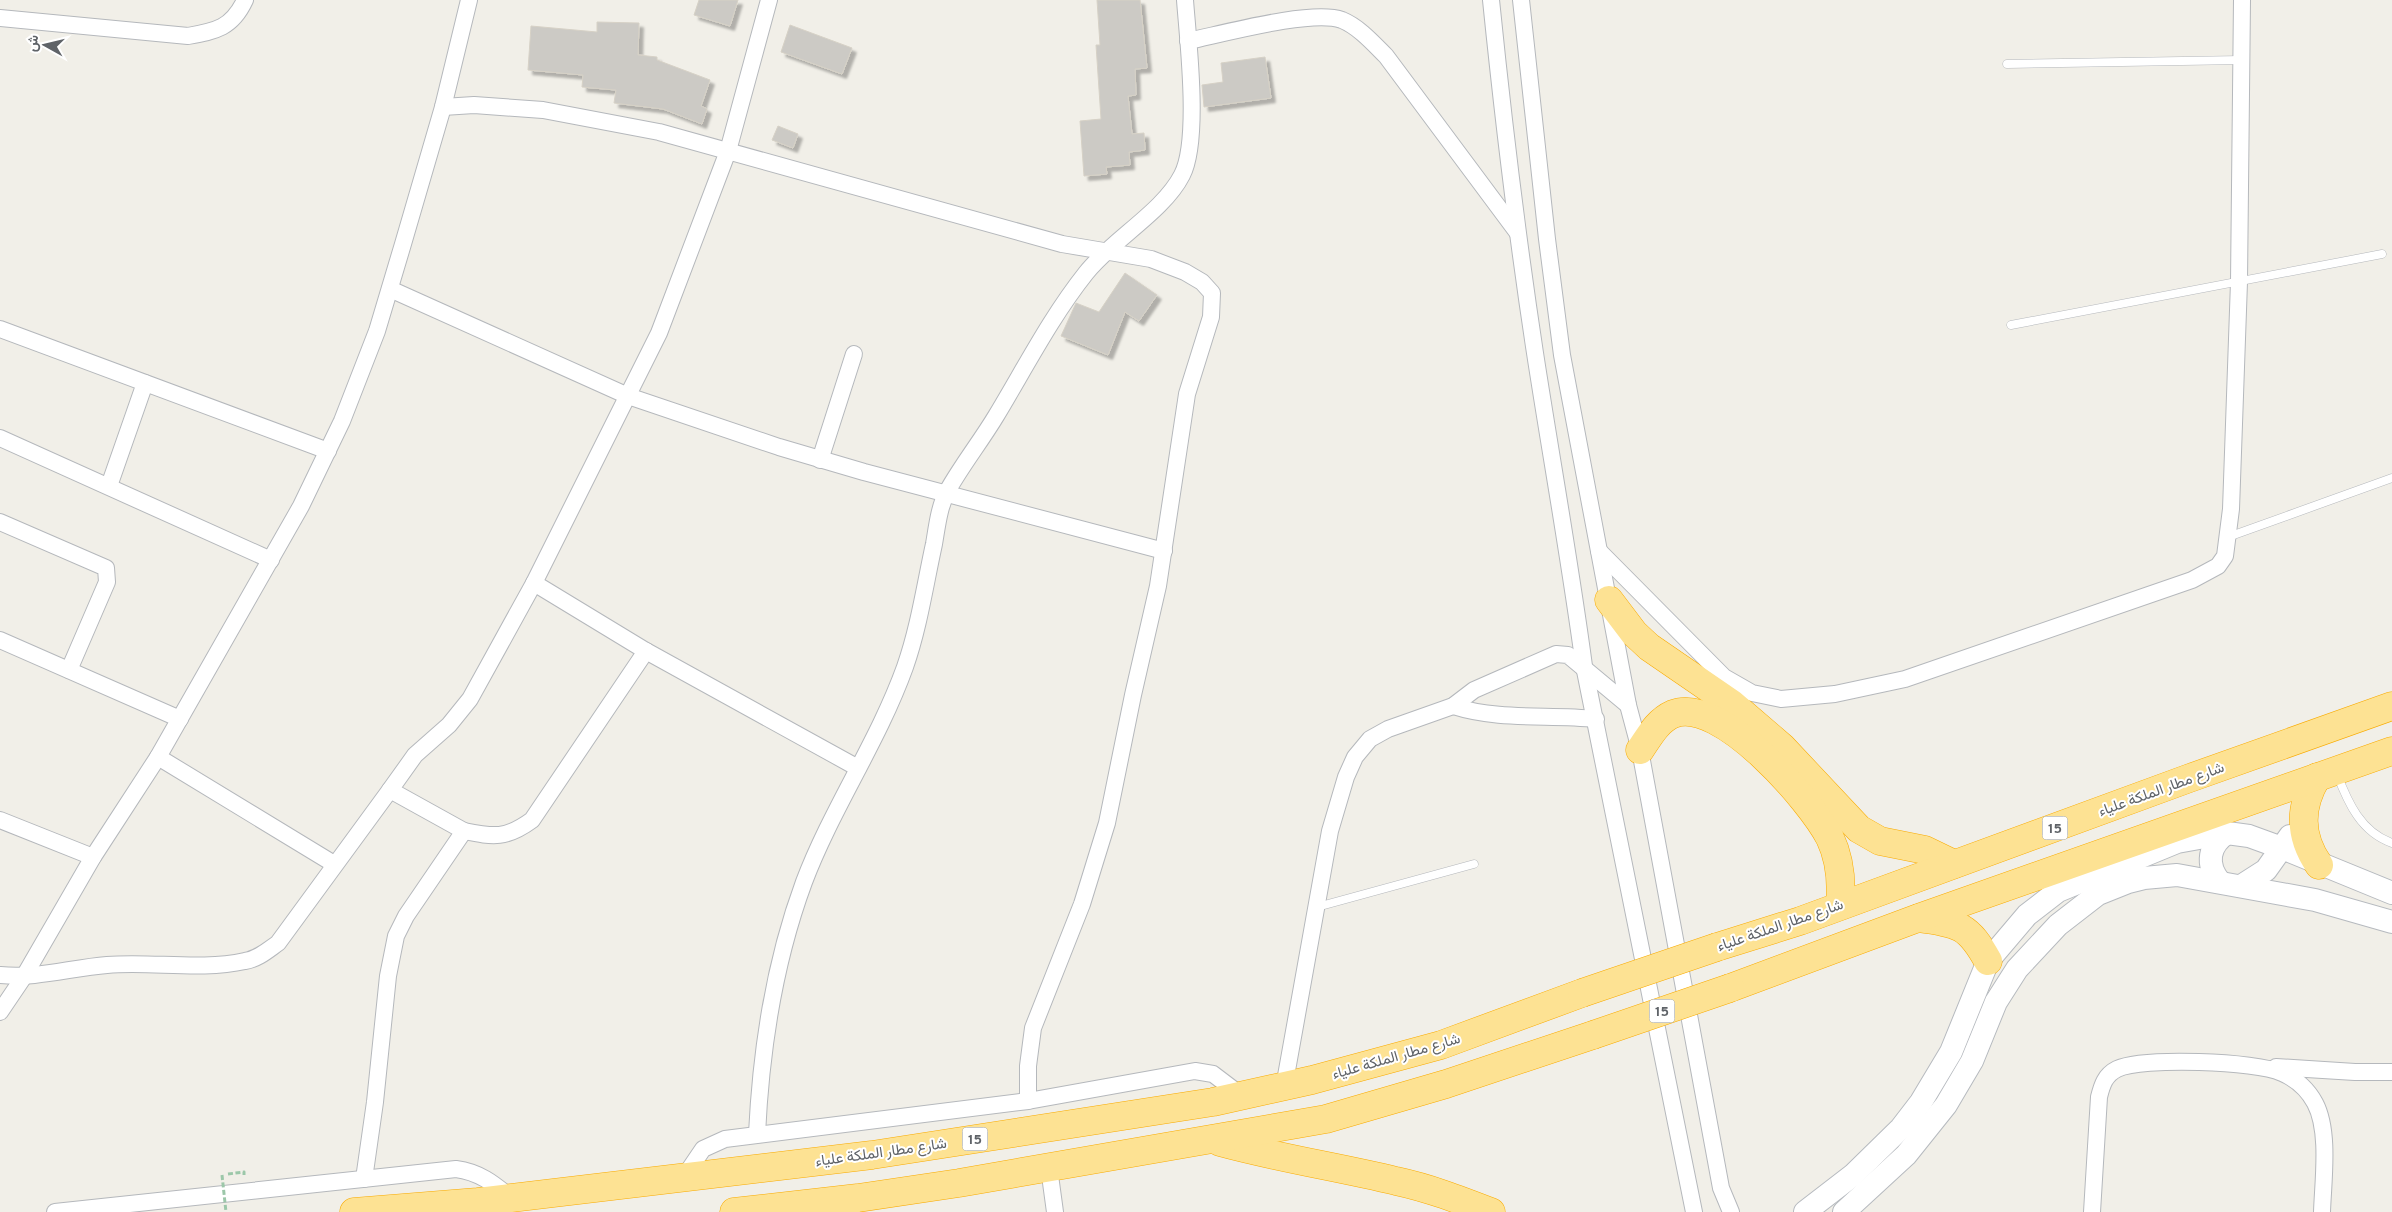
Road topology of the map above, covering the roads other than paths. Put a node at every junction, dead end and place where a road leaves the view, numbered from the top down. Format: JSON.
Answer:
{"nodes":[{"id":1,"x":245,"y":0,"type":"edge"},
{"id":2,"x":469,"y":0,"type":"edge"},
{"id":3,"x":769,"y":0,"type":"edge"},
{"id":4,"x":1185,"y":0,"type":"edge"},
{"id":5,"x":1491,"y":0,"type":"edge"},
{"id":6,"x":1521,"y":0,"type":"edge"},
{"id":7,"x":2242,"y":0,"type":"edge"},
{"id":8,"x":0,"y":18,"type":"edge"},
{"id":9,"x":1188,"y":41,"type":"junction"},
{"id":10,"x":2242,"y":60,"type":"junction"},
{"id":11,"x":2007,"y":64,"type":"dead end"},
{"id":12,"x":443,"y":107,"type":"junction"},
{"id":13,"x":728,"y":151,"type":"junction"},
{"id":14,"x":1518,"y":234,"type":"junction"},
{"id":15,"x":1105,"y":251,"type":"junction"},
{"id":16,"x":2382,"y":254,"type":"dead end"},
{"id":17,"x":2240,"y":282,"type":"junction"},
{"id":18,"x":390,"y":289,"type":"junction"},
{"id":19,"x":2011,"y":324,"type":"dead end"},
{"id":20,"x":0,"y":329,"type":"edge"},
{"id":21,"x":854,"y":354,"type":"dead end"},
{"id":22,"x":145,"y":384,"type":"junction"},
{"id":23,"x":628,"y":396,"type":"junction"},
{"id":24,"x":0,"y":438,"type":"edge"},
{"id":25,"x":328,"y":451,"type":"junction"},
{"id":26,"x":820,"y":460,"type":"junction"},
{"id":27,"x":2392,"y":478,"type":"edge"},
{"id":28,"x":108,"y":486,"type":"junction"},
{"id":29,"x":946,"y":493,"type":"junction"},
{"id":30,"x":0,"y":522,"type":"edge"},
{"id":31,"x":2228,"y":537,"type":"junction"},
{"id":32,"x":1164,"y":551,"type":"junction"},
{"id":33,"x":1599,"y":551,"type":"junction"},
{"id":34,"x":271,"y":560,"type":"junction"},
{"id":35,"x":534,"y":583,"type":"junction"},
{"id":36,"x":1609,"y":600,"type":"junction"},
{"id":37,"x":0,"y":640,"type":"edge"},
{"id":38,"x":646,"y":651,"type":"junction"},
{"id":39,"x":1584,"y":666,"type":"junction"},
{"id":40,"x":69,"y":670,"type":"junction"},
{"id":41,"x":1628,"y":705,"type":"junction"},
{"id":42,"x":1452,"y":706,"type":"junction"},
{"id":43,"x":2392,"y":706,"type":"edge"},
{"id":44,"x":180,"y":719,"type":"junction"},
{"id":45,"x":1596,"y":719,"type":"junction"},
{"id":46,"x":1640,"y":750,"type":"junction"},
{"id":47,"x":2392,"y":751,"type":"edge"},
{"id":48,"x":158,"y":757,"type":"junction"},
{"id":49,"x":858,"y":768,"type":"junction"},
{"id":50,"x":2326,"y":774,"type":"junction"},
{"id":51,"x":390,"y":790,"type":"junction"},
{"id":52,"x":2303,"y":815,"type":"junction"},
{"id":53,"x":0,"y":820,"type":"edge"},
{"id":54,"x":464,"y":831,"type":"junction"},
{"id":55,"x":2227,"y":833,"type":"junction"},
{"id":56,"x":2392,"y":843,"type":"edge"},
{"id":57,"x":2282,"y":848,"type":"junction"},
{"id":58,"x":93,"y":857,"type":"junction"},
{"id":59,"x":334,"y":864,"type":"junction"},
{"id":60,"x":1474,"y":864,"type":"dead end"},
{"id":61,"x":1954,"y":864,"type":"junction"},
{"id":62,"x":2319,"y":865,"type":"junction"},
{"id":63,"x":2230,"y":884,"type":"junction"},
{"id":64,"x":2392,"y":893,"type":"edge"},
{"id":65,"x":1840,"y":905,"type":"junction"},
{"id":66,"x":1315,"y":908,"type":"junction"},
{"id":67,"x":1918,"y":918,"type":"junction"},
{"id":68,"x":2392,"y":922,"type":"edge"},
{"id":69,"x":1988,"y":961,"type":"junction"},
{"id":70,"x":0,"y":976,"type":"edge"},
{"id":71,"x":23,"y":978,"type":"junction"},
{"id":72,"x":0,"y":1012,"type":"edge"},
{"id":73,"x":2264,"y":1066,"type":"junction"},
{"id":74,"x":2392,"y":1072,"type":"edge"},
{"id":75,"x":1284,"y":1087,"type":"junction"},
{"id":76,"x":1242,"y":1096,"type":"junction"},
{"id":77,"x":1028,"y":1101,"type":"junction"},
{"id":78,"x":756,"y":1134,"type":"junction"},
{"id":79,"x":1214,"y":1140,"type":"junction"},
{"id":80,"x":1049,"y":1168,"type":"junction"},
{"id":81,"x":684,"y":1177,"type":"junction"},
{"id":82,"x":364,"y":1179,"type":"junction"},
{"id":83,"x":511,"y":1198,"type":"junction"},
{"id":84,"x":764,"y":1210,"type":"edge"},
{"id":85,"x":55,"y":1212,"type":"edge"},
{"id":86,"x":354,"y":1212,"type":"edge"},
{"id":87,"x":734,"y":1212,"type":"edge"},
{"id":88,"x":1055,"y":1212,"type":"edge"},
{"id":89,"x":1491,"y":1212,"type":"edge"},
{"id":90,"x":1694,"y":1212,"type":"edge"},
{"id":91,"x":1730,"y":1212,"type":"edge"},
{"id":92,"x":1805,"y":1212,"type":"edge"},
{"id":93,"x":1844,"y":1212,"type":"edge"},
{"id":94,"x":2092,"y":1212,"type":"edge"},
{"id":95,"x":2322,"y":1212,"type":"edge"}],
"edges":[{"from":1,"to":8,"type":"street"},
{"from":2,"to":12,"type":"street"},
{"from":3,"to":13,"type":"street"},
{"from":4,"to":9,"type":"street"},
{"from":5,"to":14,"type":"street"},
{"from":6,"to":33,"type":"street"},
{"from":7,"to":10,"type":"street"},
{"from":9,"to":14,"type":"street"},
{"from":9,"to":15,"type":"street"},
{"from":10,"to":11,"type":"lane"},
{"from":10,"to":17,"type":"street"},
{"from":12,"to":13,"type":"street"},
{"from":12,"to":18,"type":"street"},
{"from":13,"to":15,"type":"street"},
{"from":13,"to":23,"type":"street"},
{"from":14,"to":39,"type":"street"},
{"from":15,"to":29,"type":"street"},
{"from":15,"to":32,"type":"street"},
{"from":16,"to":17,"type":"lane"},
{"from":17,"to":19,"type":"lane"},
{"from":17,"to":31,"type":"street"},
{"from":18,"to":23,"type":"street"},
{"from":18,"to":25,"type":"street"},
{"from":20,"to":22,"type":"street"},
{"from":21,"to":26,"type":"street"},
{"from":22,"to":25,"type":"street"},
{"from":22,"to":28,"type":"street"},
{"from":23,"to":26,"type":"street"},
{"from":23,"to":35,"type":"street"},
{"from":24,"to":28,"type":"street"},
{"from":25,"to":34,"type":"street"},
{"from":26,"to":29,"type":"street"},
{"from":27,"to":31,"type":"lane"},
{"from":28,"to":34,"type":"street"},
{"from":29,"to":32,"type":"street"},
{"from":29,"to":49,"type":"street"},
{"from":30,"to":40,"type":"street"},
{"from":31,"to":33,"type":"street"},
{"from":32,"to":77,"type":"street"},
{"from":33,"to":36,"type":"street"},
{"from":34,"to":44,"type":"street"},
{"from":35,"to":38,"type":"street"},
{"from":35,"to":51,"type":"street"},
{"from":36,"to":41,"type":"street"},
{"from":36,"to":61,"type":"highway"},
{"from":37,"to":40,"type":"street"},
{"from":38,"to":49,"type":"street"},
{"from":38,"to":54,"type":"street"},
{"from":39,"to":41,"type":"street"},
{"from":39,"to":42,"type":"street"},
{"from":39,"to":45,"type":"street"},
{"from":40,"to":44,"type":"street"},
{"from":41,"to":46,"type":"street"},
{"from":42,"to":45,"type":"street"},
{"from":42,"to":66,"type":"street"},
{"from":43,"to":61,"type":"highway","name":"شارع مطار الملكة علياء","number":"15"},
{"from":44,"to":48,"type":"street"},
{"from":45,"to":90,"type":"street"},
{"from":46,"to":65,"type":"highway"},
{"from":46,"to":91,"type":"street"},
{"from":47,"to":50,"type":"highway","number":"15"},
{"from":48,"to":58,"type":"street"},
{"from":48,"to":59,"type":"street"},
{"from":49,"to":78,"type":"street"},
{"from":50,"to":52,"type":"highway"},
{"from":50,"to":56,"type":"lane"},
{"from":50,"to":67,"type":"highway","number":"15"},
{"from":51,"to":54,"type":"street"},
{"from":51,"to":59,"type":"street"},
{"from":52,"to":57,"type":"street"},
{"from":52,"to":62,"type":"highway"},
{"from":53,"to":58,"type":"street"},
{"from":54,"to":82,"type":"street"},
{"from":55,"to":57,"type":"street"},
{"from":55,"to":63,"type":"street"},
{"from":55,"to":69,"type":"street"},
{"from":57,"to":62,"type":"street"},
{"from":57,"to":63,"type":"street"},
{"from":58,"to":71,"type":"street"},
{"from":59,"to":71,"type":"street"},
{"from":60,"to":66,"type":"lane"},
{"from":61,"to":65,"type":"highway","name":"شارع مطار الملكة علياء","number":"15"},
{"from":62,"to":64,"type":"street"},
{"from":63,"to":68,"type":"street"},
{"from":63,"to":93,"type":"street"},
{"from":65,"to":75,"type":"highway","name":"شارع مطار الملكة علياء","number":"15","bridge":true},
{"from":66,"to":75,"type":"street"},
{"from":67,"to":69,"type":"highway"},
{"from":67,"to":79,"type":"highway","number":"15","bridge":true},
{"from":69,"to":92,"type":"street"},
{"from":70,"to":71,"type":"street"},
{"from":71,"to":72,"type":"street"},
{"from":73,"to":74,"type":"street"},
{"from":73,"to":94,"type":"street"},
{"from":73,"to":95,"type":"street"},
{"from":75,"to":76,"type":"highway","name":"شارع مطار الملكة علياء","number":"15"},
{"from":76,"to":77,"type":"street"},
{"from":76,"to":81,"type":"highway","name":"شارع مطار الملكة علياء","number":"15"},
{"from":77,"to":78,"type":"street"},
{"from":78,"to":81,"type":"street"},
{"from":79,"to":80,"type":"highway","number":"15"},
{"from":79,"to":89,"type":"highway"},
{"from":80,"to":84,"type":"highway","number":"15"},
{"from":80,"to":88,"type":"street"},
{"from":81,"to":83,"type":"highway","name":"شارع مطار الملكة علياء","number":"15"},
{"from":82,"to":83,"type":"street"},
{"from":82,"to":85,"type":"street"},
{"from":83,"to":86,"type":"highway","name":"شارع مطار الملكة علياء","number":"15"},
{"from":84,"to":87,"type":"highway","number":"15"}]}
